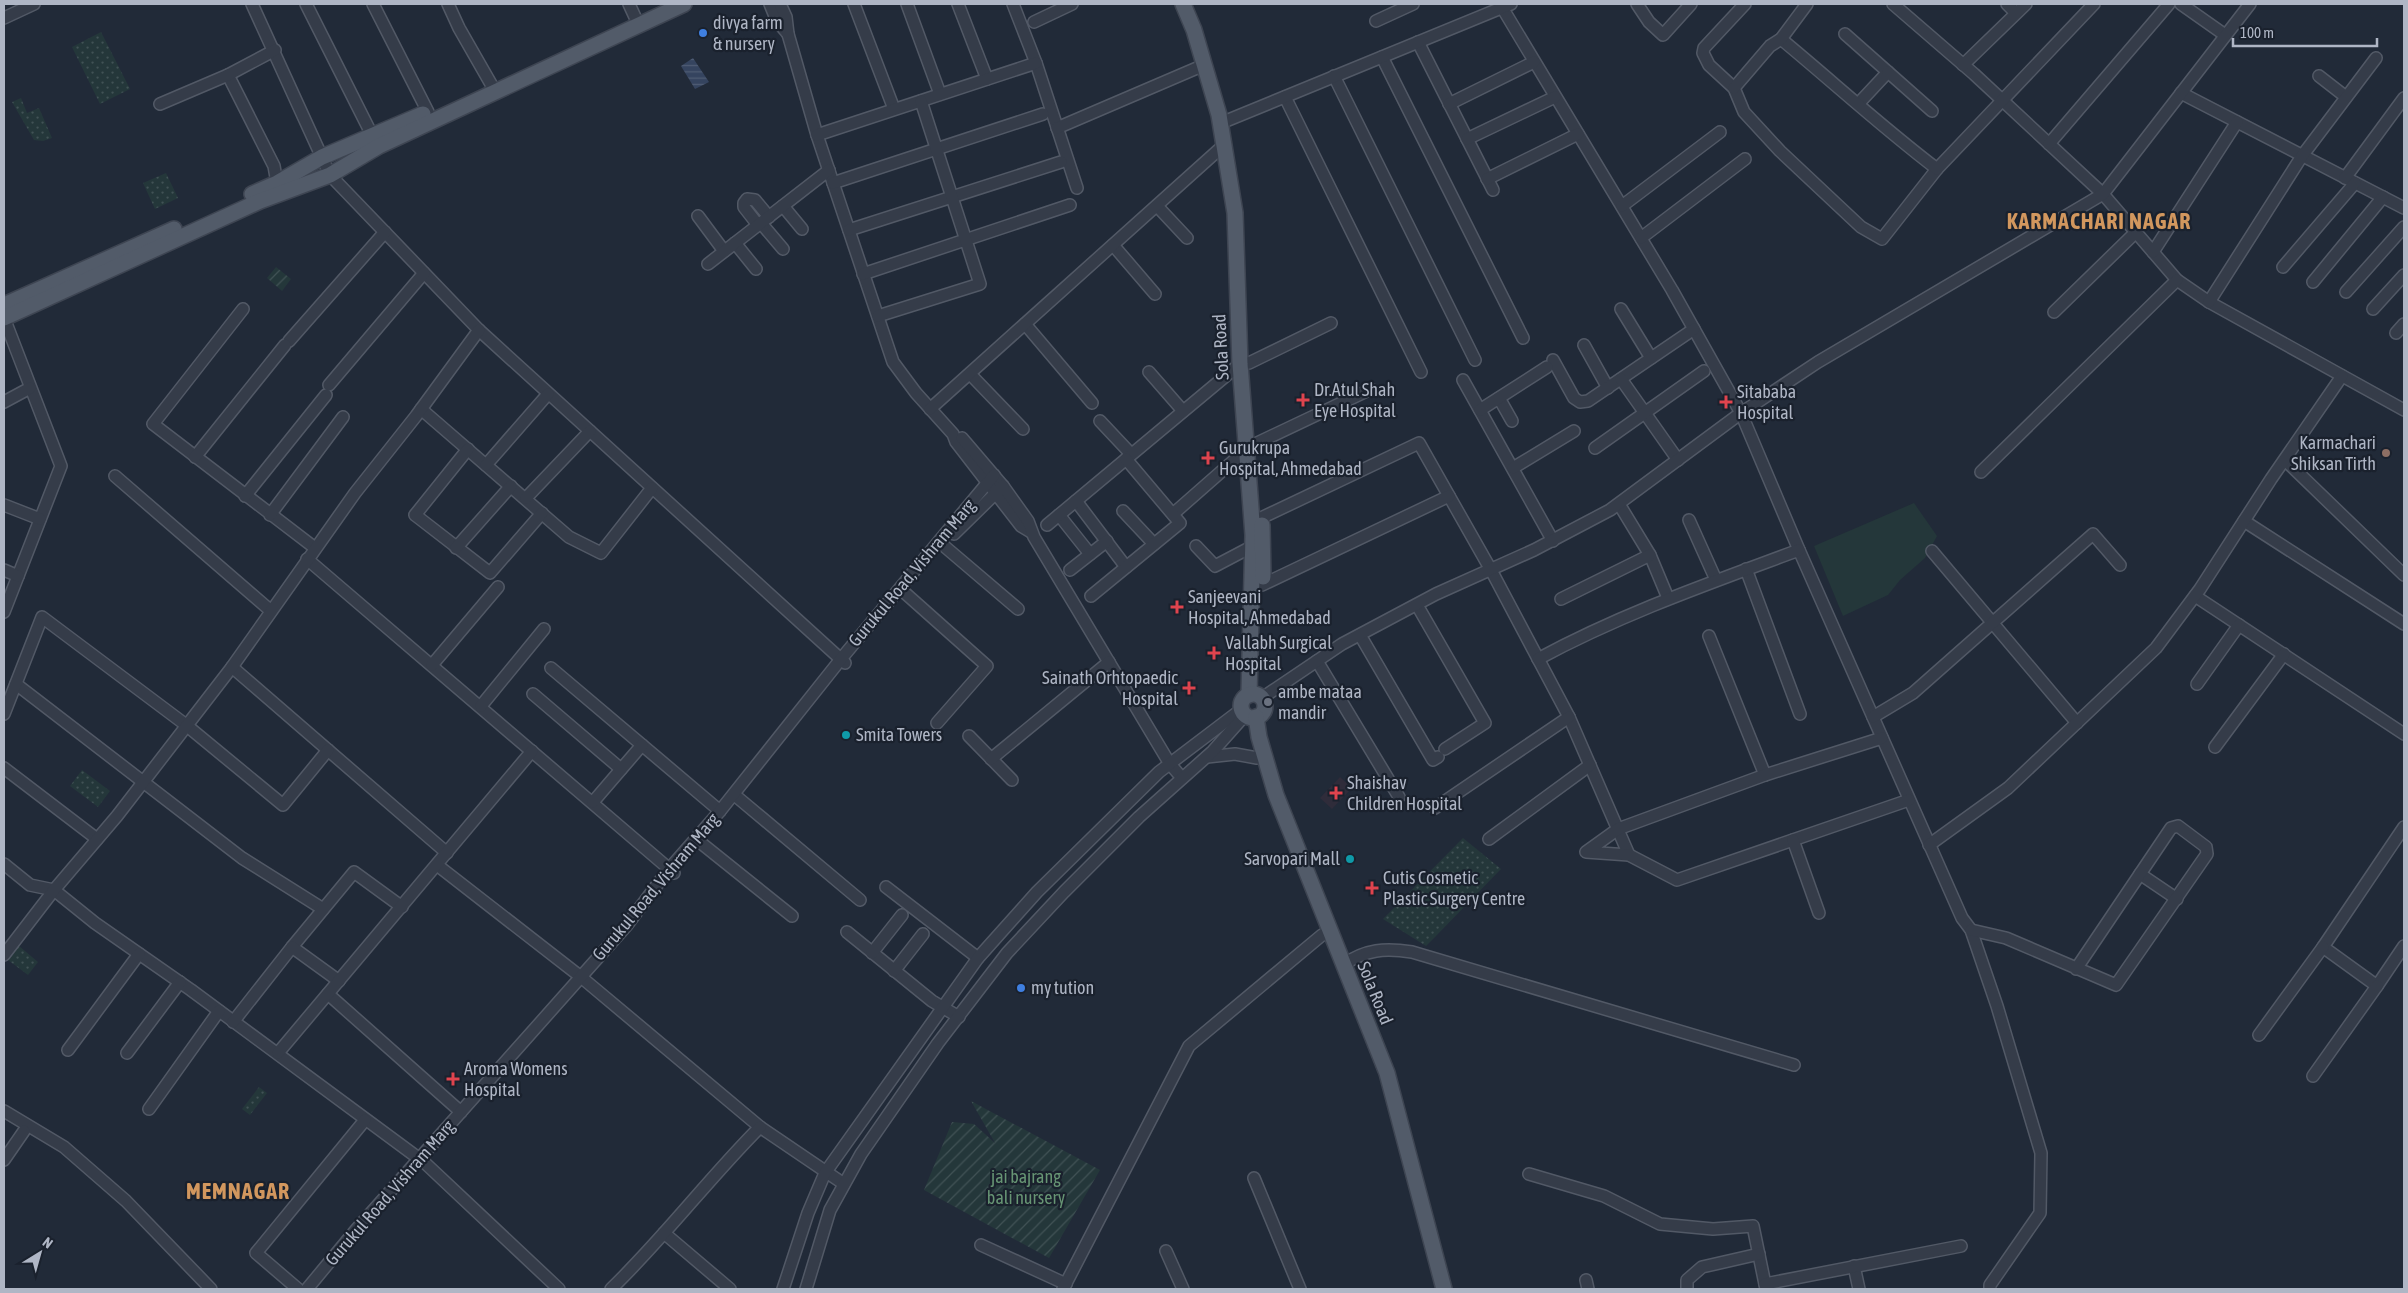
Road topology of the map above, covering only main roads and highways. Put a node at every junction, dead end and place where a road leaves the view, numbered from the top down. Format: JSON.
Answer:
{"nodes":[{"id":1,"x":665,"y":4,"type":"edge"},
{"id":2,"x":684,"y":4,"type":"edge"},
{"id":3,"x":1183,"y":4,"type":"edge"},
{"id":4,"x":1192,"y":4,"type":"edge"},
{"id":5,"x":632,"y":10,"type":"edge"},
{"id":6,"x":1225,"y":121,"type":"junction"},
{"id":7,"x":4,"y":304,"type":"edge"},
{"id":8,"x":4,"y":318,"type":"edge"},
{"id":9,"x":1244,"y":363,"type":"junction"},
{"id":10,"x":1251,"y":446,"type":"junction"},
{"id":11,"x":1255,"y":696,"type":"junction"},
{"id":12,"x":1249,"y":714,"type":"junction"},
{"id":13,"x":1435,"y":1289,"type":"edge"},
{"id":14,"x":1444,"y":1289,"type":"edge"}],
"edges":[{"from":1,"to":5,"type":"main road"},
{"from":2,"to":8,"type":"main road"},
{"from":3,"to":6,"type":"main road","name":"Sola Road"},
{"from":4,"to":6,"type":"main road","name":"Sola Road"},
{"from":5,"to":7,"type":"main road"},
{"from":6,"to":9,"type":"main road","name":"Sola Road"},
{"from":6,"to":9,"type":"main road","name":"Sola Road"},
{"from":9,"to":10,"type":"main road","name":"Sola Road"},
{"from":10,"to":11,"type":"main road","name":"Sola Road"},
{"from":10,"to":11,"type":"main road","name":"Sola Road"},
{"from":11,"to":12,"type":"main road"},
{"from":11,"to":12,"type":"main road"},
{"from":12,"to":13,"type":"main road","name":"Sola Road"},
{"from":12,"to":14,"type":"main road","name":"Sola Road"}]}
